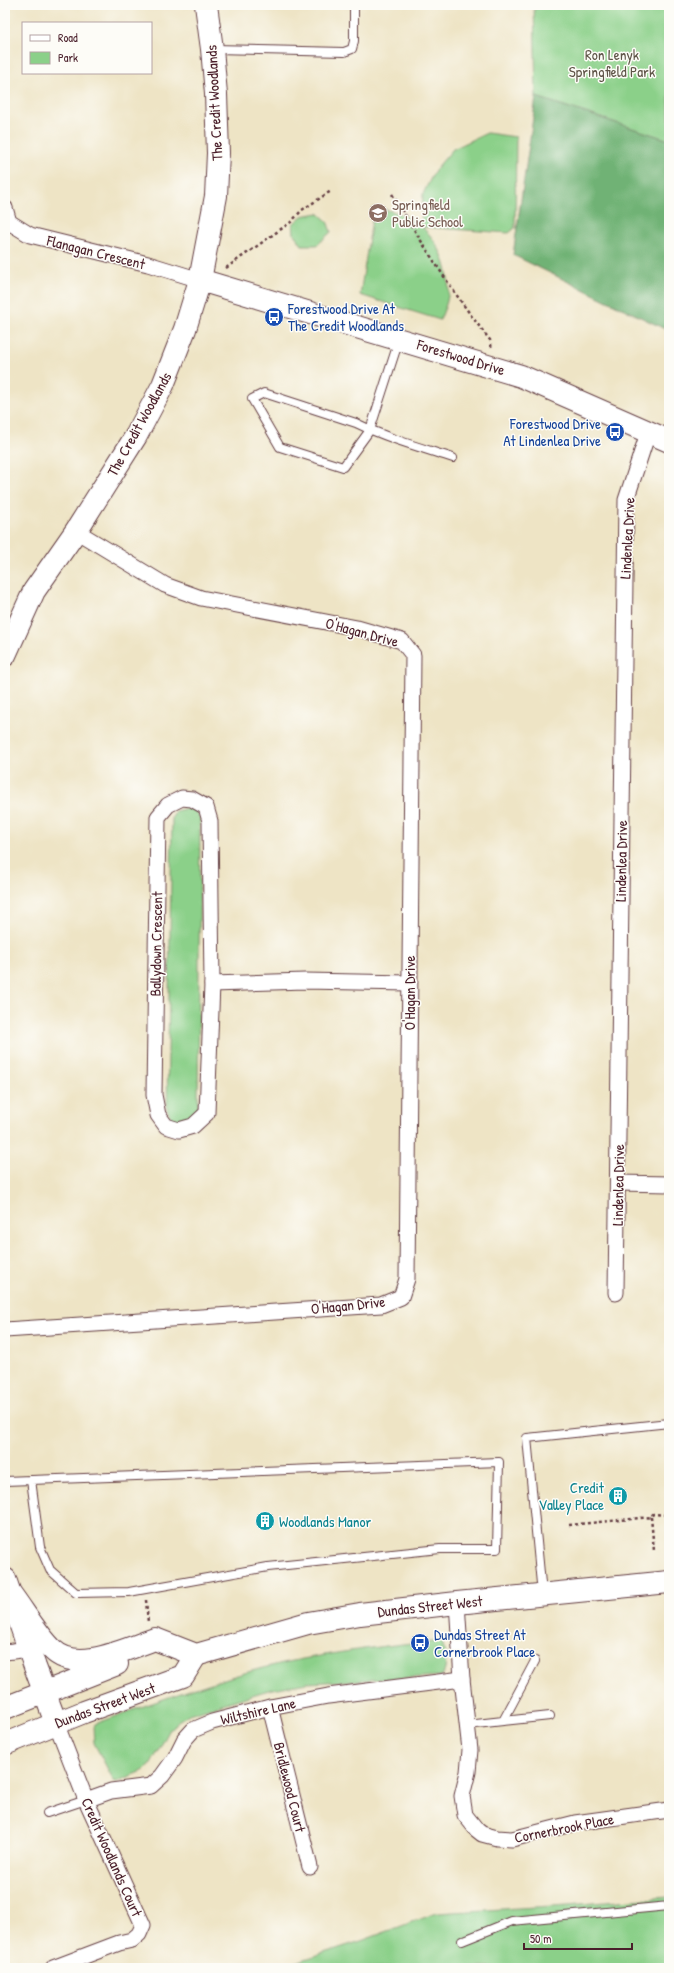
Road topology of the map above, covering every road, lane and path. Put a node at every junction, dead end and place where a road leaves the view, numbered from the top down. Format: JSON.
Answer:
{"nodes":[{"id":1,"x":206,"y":5,"type":"edge"},
{"id":2,"x":354,"y":5,"type":"edge"},
{"id":3,"x":212,"y":49,"type":"junction"},
{"id":4,"x":332,"y":191,"type":"dead end"},
{"id":5,"x":392,"y":194,"type":"dead end"},
{"id":6,"x":5,"y":208,"type":"edge"},
{"id":7,"x":200,"y":280,"type":"junction"},
{"id":8,"x":400,"y":339,"type":"junction"},
{"id":9,"x":497,"y":368,"type":"junction"},
{"id":10,"x":370,"y":430,"type":"junction"},
{"id":11,"x":648,"y":433,"type":"junction"},
{"id":12,"x":669,"y":441,"type":"edge"},
{"id":13,"x":453,"y":458,"type":"dead end"},
{"id":14,"x":76,"y":530,"type":"junction"},
{"id":15,"x":5,"y":655,"type":"edge"},
{"id":16,"x":409,"y":983,"type":"junction"},
{"id":17,"x":212,"y":984,"type":"junction"},
{"id":18,"x":618,"y":1183,"type":"junction"},
{"id":19,"x":669,"y":1184,"type":"edge"},
{"id":20,"x":616,"y":1293,"type":"dead end"},
{"id":21,"x":5,"y":1330,"type":"edge"},
{"id":22,"x":669,"y":1423,"type":"edge"},
{"id":23,"x":31,"y":1480,"type":"junction"},
{"id":24,"x":5,"y":1481,"type":"edge"},
{"id":25,"x":669,"y":1514,"type":"edge"},
{"id":26,"x":651,"y":1517,"type":"junction"},
{"id":27,"x":569,"y":1525,"type":"dead end"},
{"id":28,"x":654,"y":1550,"type":"dead end"},
{"id":29,"x":669,"y":1582,"type":"edge"},
{"id":30,"x":8,"y":1586,"type":"edge"},
{"id":31,"x":146,"y":1589,"type":"junction"},
{"id":32,"x":542,"y":1595,"type":"junction"},
{"id":33,"x":457,"y":1602,"type":"junction"},
{"id":34,"x":148,"y":1625,"type":"dead end"},
{"id":35,"x":172,"y":1645,"type":"junction"},
{"id":36,"x":29,"y":1649,"type":"junction"},
{"id":37,"x":5,"y":1652,"type":"edge"},
{"id":38,"x":196,"y":1655,"type":"junction"},
{"id":39,"x":535,"y":1661,"type":"dead end"},
{"id":40,"x":462,"y":1679,"type":"junction"},
{"id":41,"x":45,"y":1692,"type":"junction"},
{"id":42,"x":270,"y":1707,"type":"junction"},
{"id":43,"x":5,"y":1708,"type":"edge"},
{"id":44,"x":550,"y":1716,"type":"dead end"},
{"id":45,"x":502,"y":1721,"type":"junction"},
{"id":46,"x":56,"y":1723,"type":"junction"},
{"id":47,"x":467,"y":1725,"type":"junction"},
{"id":48,"x":5,"y":1744,"type":"edge"},
{"id":49,"x":86,"y":1800,"type":"junction"},
{"id":50,"x":669,"y":1810,"type":"edge"},
{"id":51,"x":47,"y":1813,"type":"dead end"},
{"id":52,"x":310,"y":1867,"type":"dead end"},
{"id":53,"x":669,"y":1906,"type":"edge"},
{"id":54,"x":462,"y":1941,"type":"dead end"},
{"id":55,"x":53,"y":1968,"type":"edge"}],
"edges":[{"from":1,"to":3,"type":"street","name":"The Credit Woodlands"},
{"from":2,"to":3,"type":"lane"},
{"from":3,"to":7,"type":"street","name":"The Credit Woodlands"},
{"from":4,"to":7,"type":"path"},
{"from":5,"to":9,"type":"path"},
{"from":6,"to":7,"type":"street","name":"Flanagan Crescent"},
{"from":7,"to":8,"type":"street","name":"Forestwood Drive"},
{"from":7,"to":14,"type":"street","name":"The Credit Woodlands"},
{"from":8,"to":9,"type":"street","name":"Forestwood Drive"},
{"from":8,"to":10,"type":"lane"},
{"from":9,"to":11,"type":"street","name":"Forestwood Drive"},
{"from":10,"to":10,"type":"lane"},
{"from":10,"to":13,"type":"lane"},
{"from":11,"to":12,"type":"street","name":"Forestwood Drive"},
{"from":11,"to":18,"type":"street","name":"Lindenlea Drive"},
{"from":14,"to":15,"type":"street","name":"The Credit Woodlands"},
{"from":14,"to":16,"type":"street","name":"O'Hagan Drive"},
{"from":16,"to":17,"type":"street"},
{"from":16,"to":21,"type":"street","name":"O'Hagan Drive"},
{"from":17,"to":17,"type":"street","name":"Ballydown Crescent"},
{"from":18,"to":19,"type":"street"},
{"from":18,"to":20,"type":"street","name":"Lindenlea Drive"},
{"from":22,"to":32,"type":"lane"},
{"from":23,"to":24,"type":"lane"},
{"from":23,"to":31,"type":"lane"},
{"from":23,"to":31,"type":"lane"},
{"from":25,"to":26,"type":"path"},
{"from":26,"to":27,"type":"path"},
{"from":26,"to":28,"type":"path"},
{"from":29,"to":32,"type":"street","name":"Dundas Street West"},
{"from":30,"to":35,"type":"street"},
{"from":30,"to":36,"type":"street"},
{"from":31,"to":34,"type":"path"},
{"from":32,"to":33,"type":"street","name":"Dundas Street West"},
{"from":33,"to":38,"type":"street","name":"Dundas Street West"},
{"from":33,"to":40,"type":"street","name":"Cornerbrook Place"},
{"from":35,"to":38,"type":"street"},
{"from":35,"to":41,"type":"street"},
{"from":36,"to":37,"type":"street"},
{"from":36,"to":41,"type":"street"},
{"from":38,"to":46,"type":"street","name":"Dundas Street West"},
{"from":39,"to":45,"type":"lane"},
{"from":40,"to":42,"type":"street","name":"Wiltshire Lane"},
{"from":40,"to":47,"type":"street","name":"Cornerbrook Place"},
{"from":41,"to":43,"type":"street"},
{"from":41,"to":46,"type":"street","name":"Credit Woodlands Court"},
{"from":42,"to":49,"type":"street","name":"Wiltshire Lane"},
{"from":42,"to":52,"type":"street","name":"Bridlewood Court"},
{"from":44,"to":45,"type":"lane"},
{"from":45,"to":47,"type":"lane"},
{"from":46,"to":48,"type":"street","name":"Dundas Street West"},
{"from":46,"to":49,"type":"street","name":"Credit Woodlands Court"},
{"from":47,"to":50,"type":"street","name":"Cornerbrook Place"},
{"from":49,"to":51,"type":"lane"},
{"from":49,"to":55,"type":"street","name":"Credit Woodlands Court"},
{"from":53,"to":54,"type":"lane"}]}
